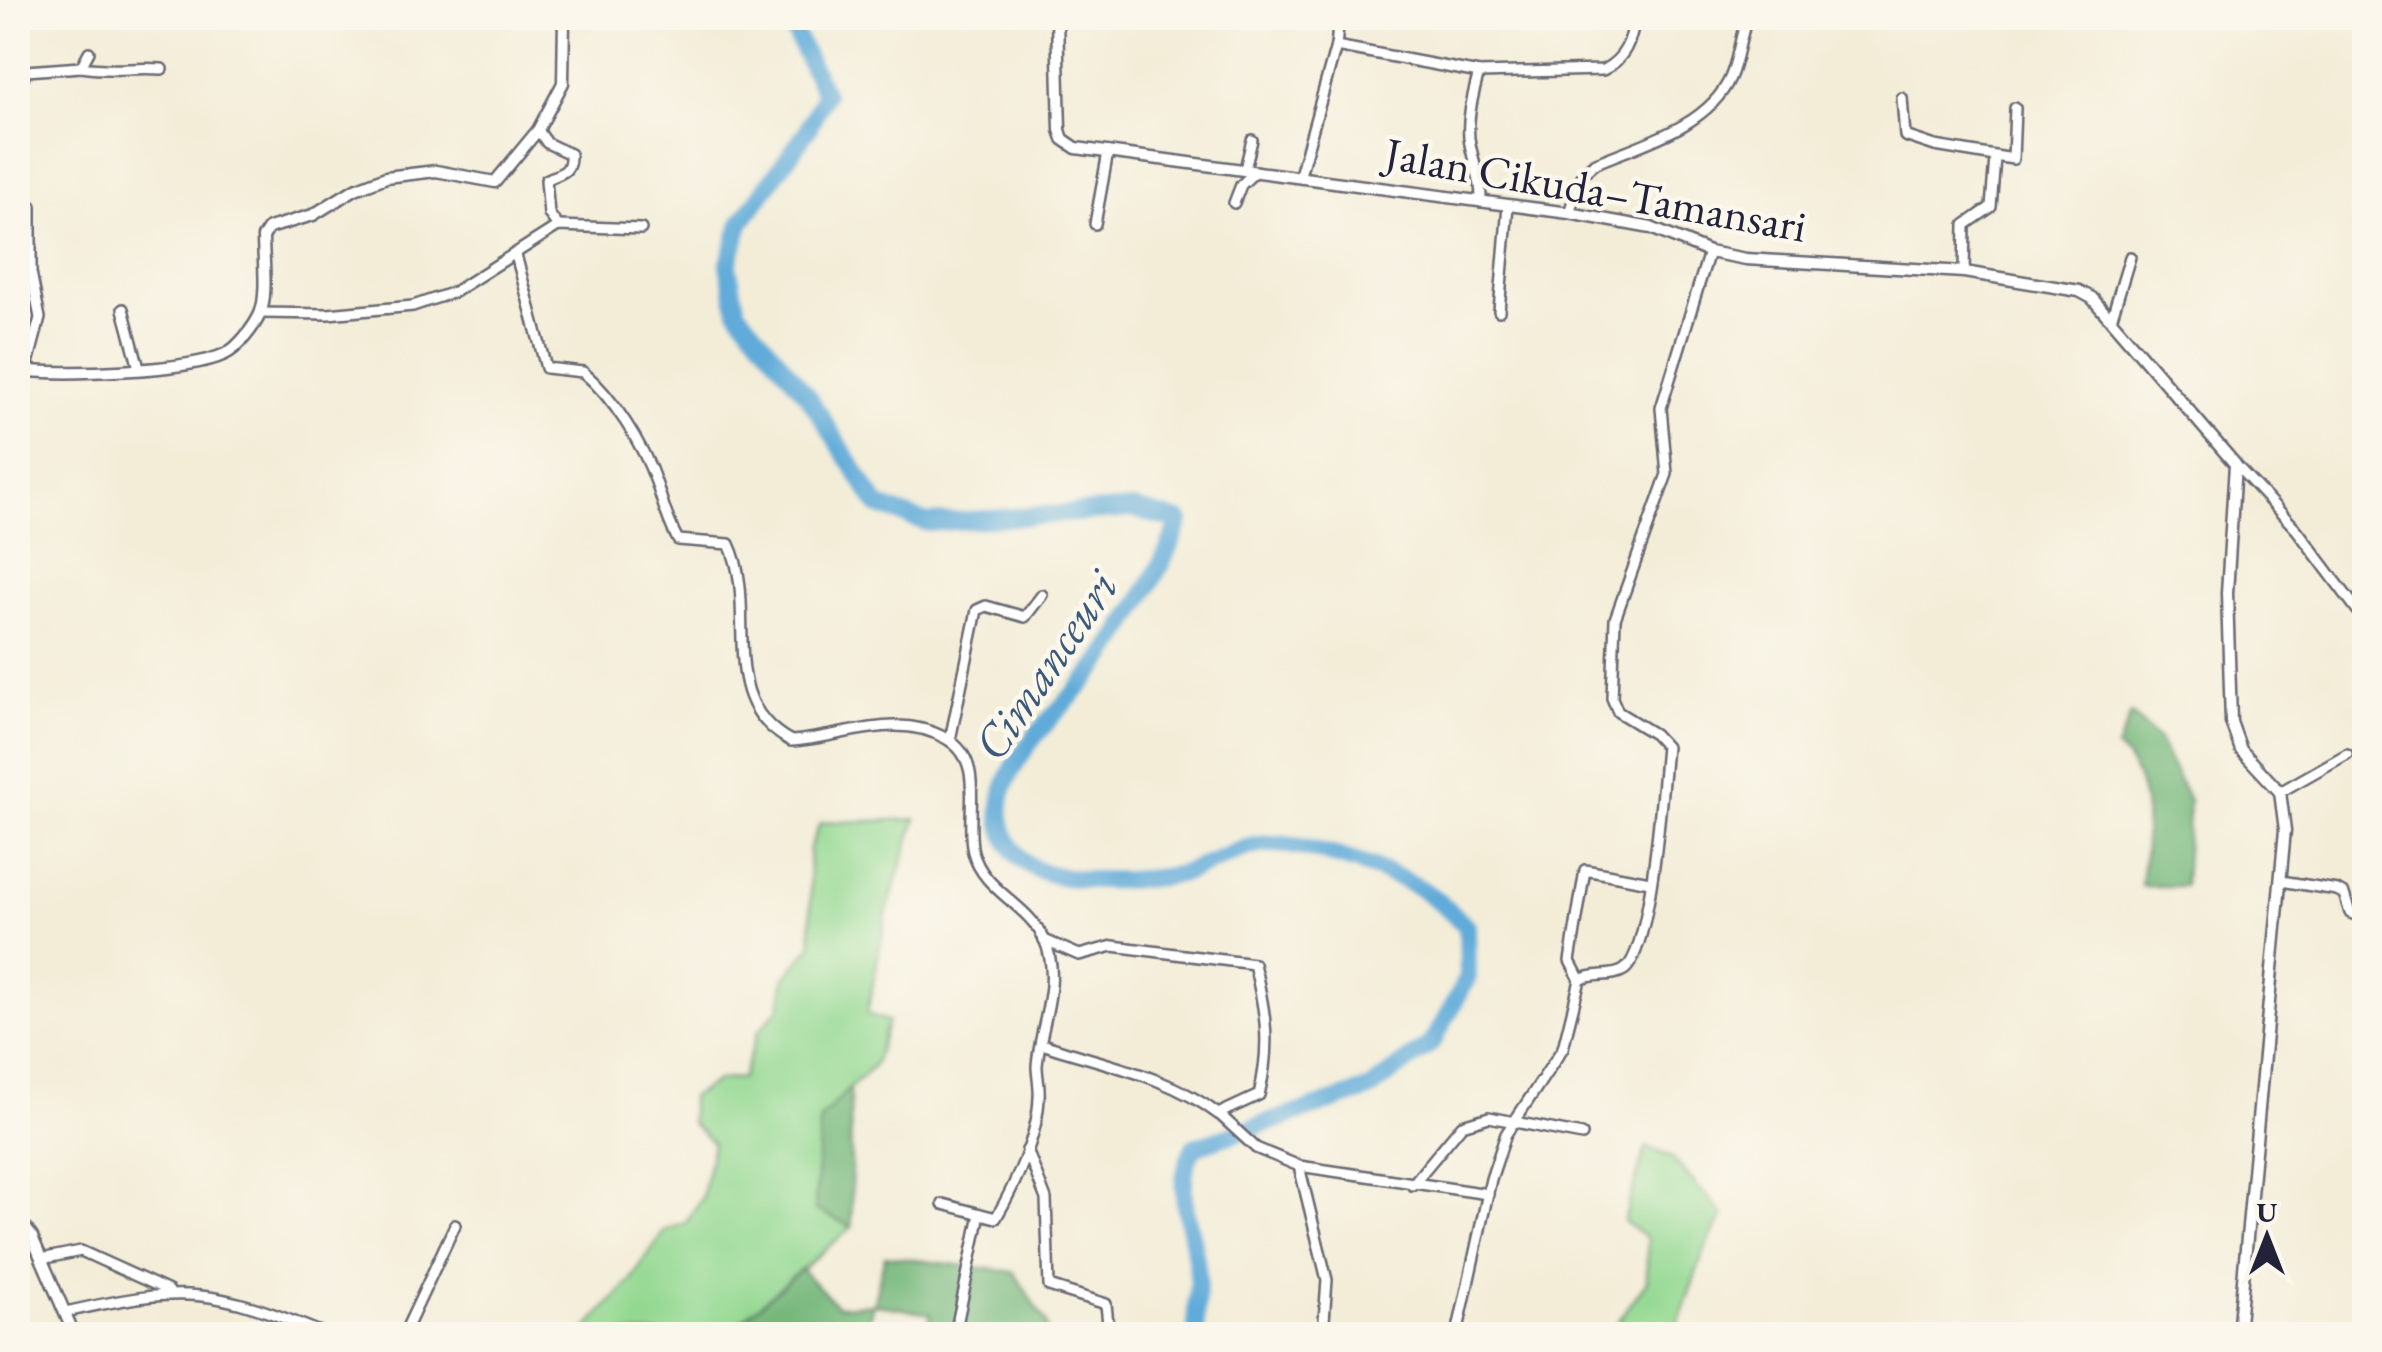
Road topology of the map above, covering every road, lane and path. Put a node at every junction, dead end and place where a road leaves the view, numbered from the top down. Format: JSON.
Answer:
{"nodes":[{"id":1,"x":564,"y":18,"type":"edge"},
{"id":2,"x":1057,"y":18,"type":"edge"},
{"id":3,"x":1339,"y":18,"type":"edge"},
{"id":4,"x":1635,"y":18,"type":"edge"},
{"id":5,"x":1747,"y":18,"type":"edge"},
{"id":6,"x":1336,"y":46,"type":"junction"},
{"id":7,"x":89,"y":52,"type":"dead end"},
{"id":8,"x":81,"y":67,"type":"junction"},
{"id":9,"x":162,"y":69,"type":"dead end"},
{"id":10,"x":1479,"y":73,"type":"junction"},
{"id":11,"x":18,"y":92,"type":"edge"},
{"id":12,"x":1902,"y":98,"type":"dead end"},
{"id":13,"x":2015,"y":108,"type":"dead end"},
{"id":14,"x":538,"y":130,"type":"junction"},
{"id":15,"x":1252,"y":140,"type":"dead end"},
{"id":16,"x":1108,"y":152,"type":"junction"},
{"id":17,"x":1994,"y":158,"type":"junction"},
{"id":18,"x":1250,"y":170,"type":"junction"},
{"id":19,"x":1300,"y":175,"type":"junction"},
{"id":20,"x":18,"y":194,"type":"edge"},
{"id":21,"x":1481,"y":202,"type":"junction"},
{"id":22,"x":1234,"y":203,"type":"dead end"},
{"id":23,"x":1508,"y":206,"type":"junction"},
{"id":24,"x":1569,"y":213,"type":"junction"},
{"id":25,"x":1095,"y":224,"type":"dead end"},
{"id":26,"x":558,"y":226,"type":"junction"},
{"id":27,"x":642,"y":230,"type":"dead end"},
{"id":28,"x":1709,"y":252,"type":"junction"},
{"id":29,"x":516,"y":254,"type":"junction"},
{"id":30,"x":2130,"y":256,"type":"dead end"},
{"id":31,"x":1964,"y":272,"type":"junction"},
{"id":32,"x":123,"y":309,"type":"dead end"},
{"id":33,"x":1500,"y":311,"type":"dead end"},
{"id":34,"x":261,"y":313,"type":"junction"},
{"id":35,"x":2110,"y":320,"type":"junction"},
{"id":36,"x":139,"y":368,"type":"junction"},
{"id":37,"x":22,"y":370,"type":"edge"},
{"id":38,"x":2235,"y":464,"type":"junction"},
{"id":39,"x":1042,"y":595,"type":"dead end"},
{"id":40,"x":2364,"y":619,"type":"edge"},
{"id":41,"x":950,"y":740,"type":"junction"},
{"id":42,"x":2346,"y":754,"type":"dead end"},
{"id":43,"x":2280,"y":792,"type":"junction"},
{"id":44,"x":2280,"y":881,"type":"junction"},
{"id":45,"x":1650,"y":882,"type":"junction"},
{"id":46,"x":2364,"y":918,"type":"edge"},
{"id":47,"x":1044,"y":940,"type":"junction"},
{"id":48,"x":1580,"y":980,"type":"junction"},
{"id":49,"x":1042,"y":1044,"type":"junction"},
{"id":50,"x":1219,"y":1114,"type":"dead end"},
{"id":51,"x":1511,"y":1123,"type":"junction"},
{"id":52,"x":1582,"y":1134,"type":"dead end"},
{"id":53,"x":1026,"y":1150,"type":"junction"},
{"id":54,"x":1299,"y":1166,"type":"junction"},
{"id":55,"x":1412,"y":1185,"type":"junction"},
{"id":56,"x":1488,"y":1194,"type":"junction"},
{"id":57,"x":942,"y":1204,"type":"dead end"},
{"id":58,"x":980,"y":1214,"type":"junction"},
{"id":59,"x":18,"y":1217,"type":"edge"},
{"id":60,"x":456,"y":1225,"type":"dead end"},
{"id":61,"x":42,"y":1259,"type":"junction"},
{"id":62,"x":172,"y":1292,"type":"junction"},
{"id":63,"x":66,"y":1312,"type":"junction"},
{"id":64,"x":74,"y":1334,"type":"edge"},
{"id":65,"x":324,"y":1334,"type":"edge"},
{"id":66,"x":380,"y":1334,"type":"edge"},
{"id":67,"x":400,"y":1334,"type":"edge"},
{"id":68,"x":956,"y":1334,"type":"edge"},
{"id":69,"x":1108,"y":1334,"type":"edge"},
{"id":70,"x":1323,"y":1334,"type":"edge"},
{"id":71,"x":1457,"y":1334,"type":"edge"},
{"id":72,"x":2238,"y":1334,"type":"edge"}],
"edges":[{"from":1,"to":14,"type":"street"},
{"from":2,"to":16,"type":"street","name":"Jalan Cikuda–Tamansari"},
{"from":3,"to":6,"type":"street"},
{"from":4,"to":10,"type":"street"},
{"from":5,"to":24,"type":"street"},
{"from":6,"to":10,"type":"street"},
{"from":6,"to":19,"type":"street"},
{"from":7,"to":8,"type":"street"},
{"from":8,"to":9,"type":"street"},
{"from":8,"to":11,"type":"street"},
{"from":10,"to":21,"type":"street"},
{"from":12,"to":17,"type":"street"},
{"from":13,"to":17,"type":"street"},
{"from":14,"to":26,"type":"street"},
{"from":14,"to":34,"type":"street"},
{"from":15,"to":18,"type":"street"},
{"from":16,"to":18,"type":"street","name":"Jalan Cikuda–Tamansari"},
{"from":16,"to":25,"type":"street"},
{"from":17,"to":31,"type":"street"},
{"from":18,"to":19,"type":"street","name":"Jalan Cikuda–Tamansari"},
{"from":18,"to":22,"type":"street"},
{"from":19,"to":21,"type":"street","name":"Jalan Cikuda–Tamansari"},
{"from":20,"to":37,"type":"street"},
{"from":21,"to":23,"type":"street","name":"Jalan Cikuda–Tamansari"},
{"from":23,"to":24,"type":"street","name":"Jalan Cikuda–Tamansari"},
{"from":23,"to":33,"type":"street"},
{"from":24,"to":28,"type":"street","name":"Jalan Cikuda–Tamansari"},
{"from":26,"to":27,"type":"street"},
{"from":26,"to":29,"type":"street"},
{"from":28,"to":31,"type":"street","name":"Jalan Cikuda–Tamansari"},
{"from":28,"to":45,"type":"street"},
{"from":29,"to":34,"type":"street"},
{"from":29,"to":41,"type":"street"},
{"from":30,"to":35,"type":"street"},
{"from":31,"to":35,"type":"street","name":"Jalan Cikuda–Tamansari"},
{"from":32,"to":36,"type":"street"},
{"from":34,"to":36,"type":"street"},
{"from":35,"to":38,"type":"street","name":"Jalan Cikuda–Tamansari"},
{"from":36,"to":37,"type":"street"},
{"from":38,"to":40,"type":"street"},
{"from":38,"to":43,"type":"street"},
{"from":39,"to":41,"type":"street"},
{"from":41,"to":47,"type":"street"},
{"from":42,"to":43,"type":"street"},
{"from":43,"to":44,"type":"street"},
{"from":44,"to":46,"type":"street"},
{"from":44,"to":72,"type":"street"},
{"from":45,"to":48,"type":"street"},
{"from":45,"to":48,"type":"street"},
{"from":47,"to":49,"type":"street"},
{"from":47,"to":49,"type":"street"},
{"from":48,"to":51,"type":"street"},
{"from":49,"to":53,"type":"street"},
{"from":50,"to":54,"type":"street"},
{"from":51,"to":52,"type":"street"},
{"from":51,"to":55,"type":"street"},
{"from":51,"to":56,"type":"street"},
{"from":53,"to":58,"type":"street"},
{"from":53,"to":69,"type":"street"},
{"from":54,"to":55,"type":"street"},
{"from":54,"to":70,"type":"street"},
{"from":55,"to":56,"type":"street"},
{"from":56,"to":71,"type":"street"},
{"from":57,"to":58,"type":"street"},
{"from":58,"to":68,"type":"street"},
{"from":59,"to":61,"type":"street"},
{"from":60,"to":67,"type":"street"},
{"from":61,"to":62,"type":"street"},
{"from":61,"to":63,"type":"street"},
{"from":62,"to":63,"type":"street"},
{"from":62,"to":65,"type":"street"},
{"from":63,"to":64,"type":"street"},
{"from":66,"to":67,"type":"street"}]}
